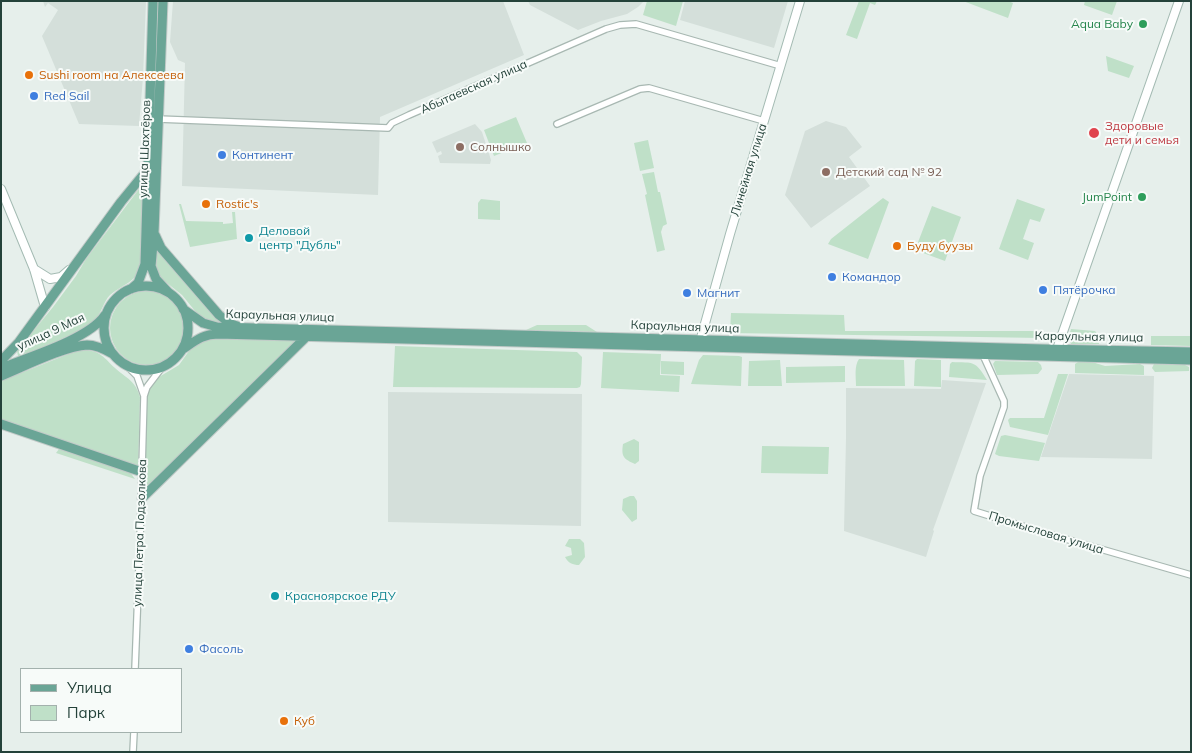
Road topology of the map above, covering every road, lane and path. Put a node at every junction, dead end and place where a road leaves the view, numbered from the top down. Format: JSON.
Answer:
{"nodes":[{"id":1,"x":153,"y":1,"type":"edge"},
{"id":2,"x":163,"y":1,"type":"edge"},
{"id":3,"x":800,"y":1,"type":"edge"},
{"id":4,"x":1180,"y":1,"type":"edge"},
{"id":5,"x":781,"y":66,"type":"junction"},
{"id":6,"x":158,"y":119,"type":"junction"},
{"id":7,"x":764,"y":121,"type":"junction"},
{"id":8,"x":557,"y":124,"type":"dead end"},
{"id":9,"x":148,"y":168,"type":"junction"},
{"id":10,"x":1,"y":189,"type":"edge"},
{"id":11,"x":154,"y":232,"type":"junction"},
{"id":12,"x":79,"y":261,"type":"junction"},
{"id":13,"x":34,"y":269,"type":"junction"},
{"id":14,"x":131,"y":289,"type":"junction"},
{"id":15,"x":169,"y":293,"type":"junction"},
{"id":16,"x":45,"y":307,"type":"junction"},
{"id":17,"x":183,"y":309,"type":"junction"},
{"id":18,"x":107,"y":313,"type":"junction"},
{"id":19,"x":246,"y":327,"type":"junction"},
{"id":20,"x":308,"y":336,"type":"junction"},
{"id":21,"x":699,"y":344,"type":"junction"},
{"id":22,"x":182,"y":349,"type":"junction"},
{"id":23,"x":1191,"y":352,"type":"edge"},
{"id":24,"x":1056,"y":353,"type":"junction"},
{"id":25,"x":113,"y":354,"type":"junction"},
{"id":26,"x":983,"y":355,"type":"junction"},
{"id":27,"x":1191,"y":360,"type":"edge"},
{"id":28,"x":1,"y":361,"type":"edge"},
{"id":29,"x":126,"y":365,"type":"junction"},
{"id":30,"x":163,"y":366,"type":"junction"},
{"id":31,"x":1,"y":368,"type":"edge"},
{"id":32,"x":1,"y":376,"type":"edge"},
{"id":33,"x":144,"y":396,"type":"junction"},
{"id":34,"x":1,"y":424,"type":"edge"},
{"id":35,"x":142,"y":472,"type":"junction"},
{"id":36,"x":142,"y":498,"type":"junction"},
{"id":37,"x":1191,"y":575,"type":"edge"},
{"id":38,"x":134,"y":668,"type":"edge"},
{"id":39,"x":134,"y":733,"type":"edge"},
{"id":40,"x":133,"y":752,"type":"edge"}],
"edges":[{"from":1,"to":9,"type":"main road","name":"улица Шахтёров"},
{"from":2,"to":6,"type":"main road","name":"улица Шахтёров"},
{"from":3,"to":5,"type":"street","name":"Линейная улица"},
{"from":4,"to":24,"type":"street"},
{"from":5,"to":6,"type":"street","name":"Абытаевская улица"},
{"from":5,"to":7,"type":"street","name":"Линейная улица"},
{"from":6,"to":11,"type":"main road","name":"улица Шахтёров"},
{"from":7,"to":8,"type":"street"},
{"from":7,"to":21,"type":"street","name":"Линейная улица"},
{"from":9,"to":12,"type":"main road"},
{"from":9,"to":14,"type":"main road","name":"улица Шахтёров"},
{"from":10,"to":13,"type":"street"},
{"from":11,"to":15,"type":"main road","name":"улица Шахтёров"},
{"from":11,"to":19,"type":"main road"},
{"from":12,"to":13,"type":"street"},
{"from":12,"to":16,"type":"main road"},
{"from":13,"to":16,"type":"street"},
{"from":14,"to":15,"type":"main road"},
{"from":14,"to":18,"type":"main road"},
{"from":15,"to":17,"type":"main road"},
{"from":16,"to":28,"type":"main road"},
{"from":17,"to":19,"type":"main road","name":"Караульная улица"},
{"from":17,"to":22,"type":"main road"},
{"from":18,"to":25,"type":"main road"},
{"from":18,"to":31,"type":"main road","name":"улица 9 Мая"},
{"from":19,"to":21,"type":"main road","name":"Караульная улица"},
{"from":20,"to":21,"type":"main road","name":"Караульная улица"},
{"from":20,"to":22,"type":"main road","name":"Караульная улица"},
{"from":20,"to":36,"type":"main road"},
{"from":21,"to":24,"type":"main road","name":"Караульная улица"},
{"from":21,"to":26,"type":"main road","name":"Караульная улица"},
{"from":22,"to":30,"type":"main road"},
{"from":23,"to":24,"type":"main road","name":"Караульная улица"},
{"from":24,"to":26,"type":"main road","name":"Караульная улица"},
{"from":24,"to":27,"type":"main road","name":"Караульная улица"},
{"from":25,"to":29,"type":"main road"},
{"from":25,"to":32,"type":"main road","name":"улица 9 Мая"},
{"from":26,"to":37,"type":"street","name":"Промысловая улица"},
{"from":29,"to":30,"type":"main road"},
{"from":29,"to":33,"type":"street","name":"улица Петра Подзолкова"},
{"from":30,"to":33,"type":"street","name":"улица Петра Подзолкова"},
{"from":33,"to":35,"type":"street","name":"улица Петра Подзолкова"},
{"from":34,"to":35,"type":"main road"},
{"from":35,"to":36,"type":"street","name":"улица Петра Подзолкова"},
{"from":36,"to":38,"type":"street","name":"улица Петра Подзолкова"},
{"from":39,"to":40,"type":"street"}]}
